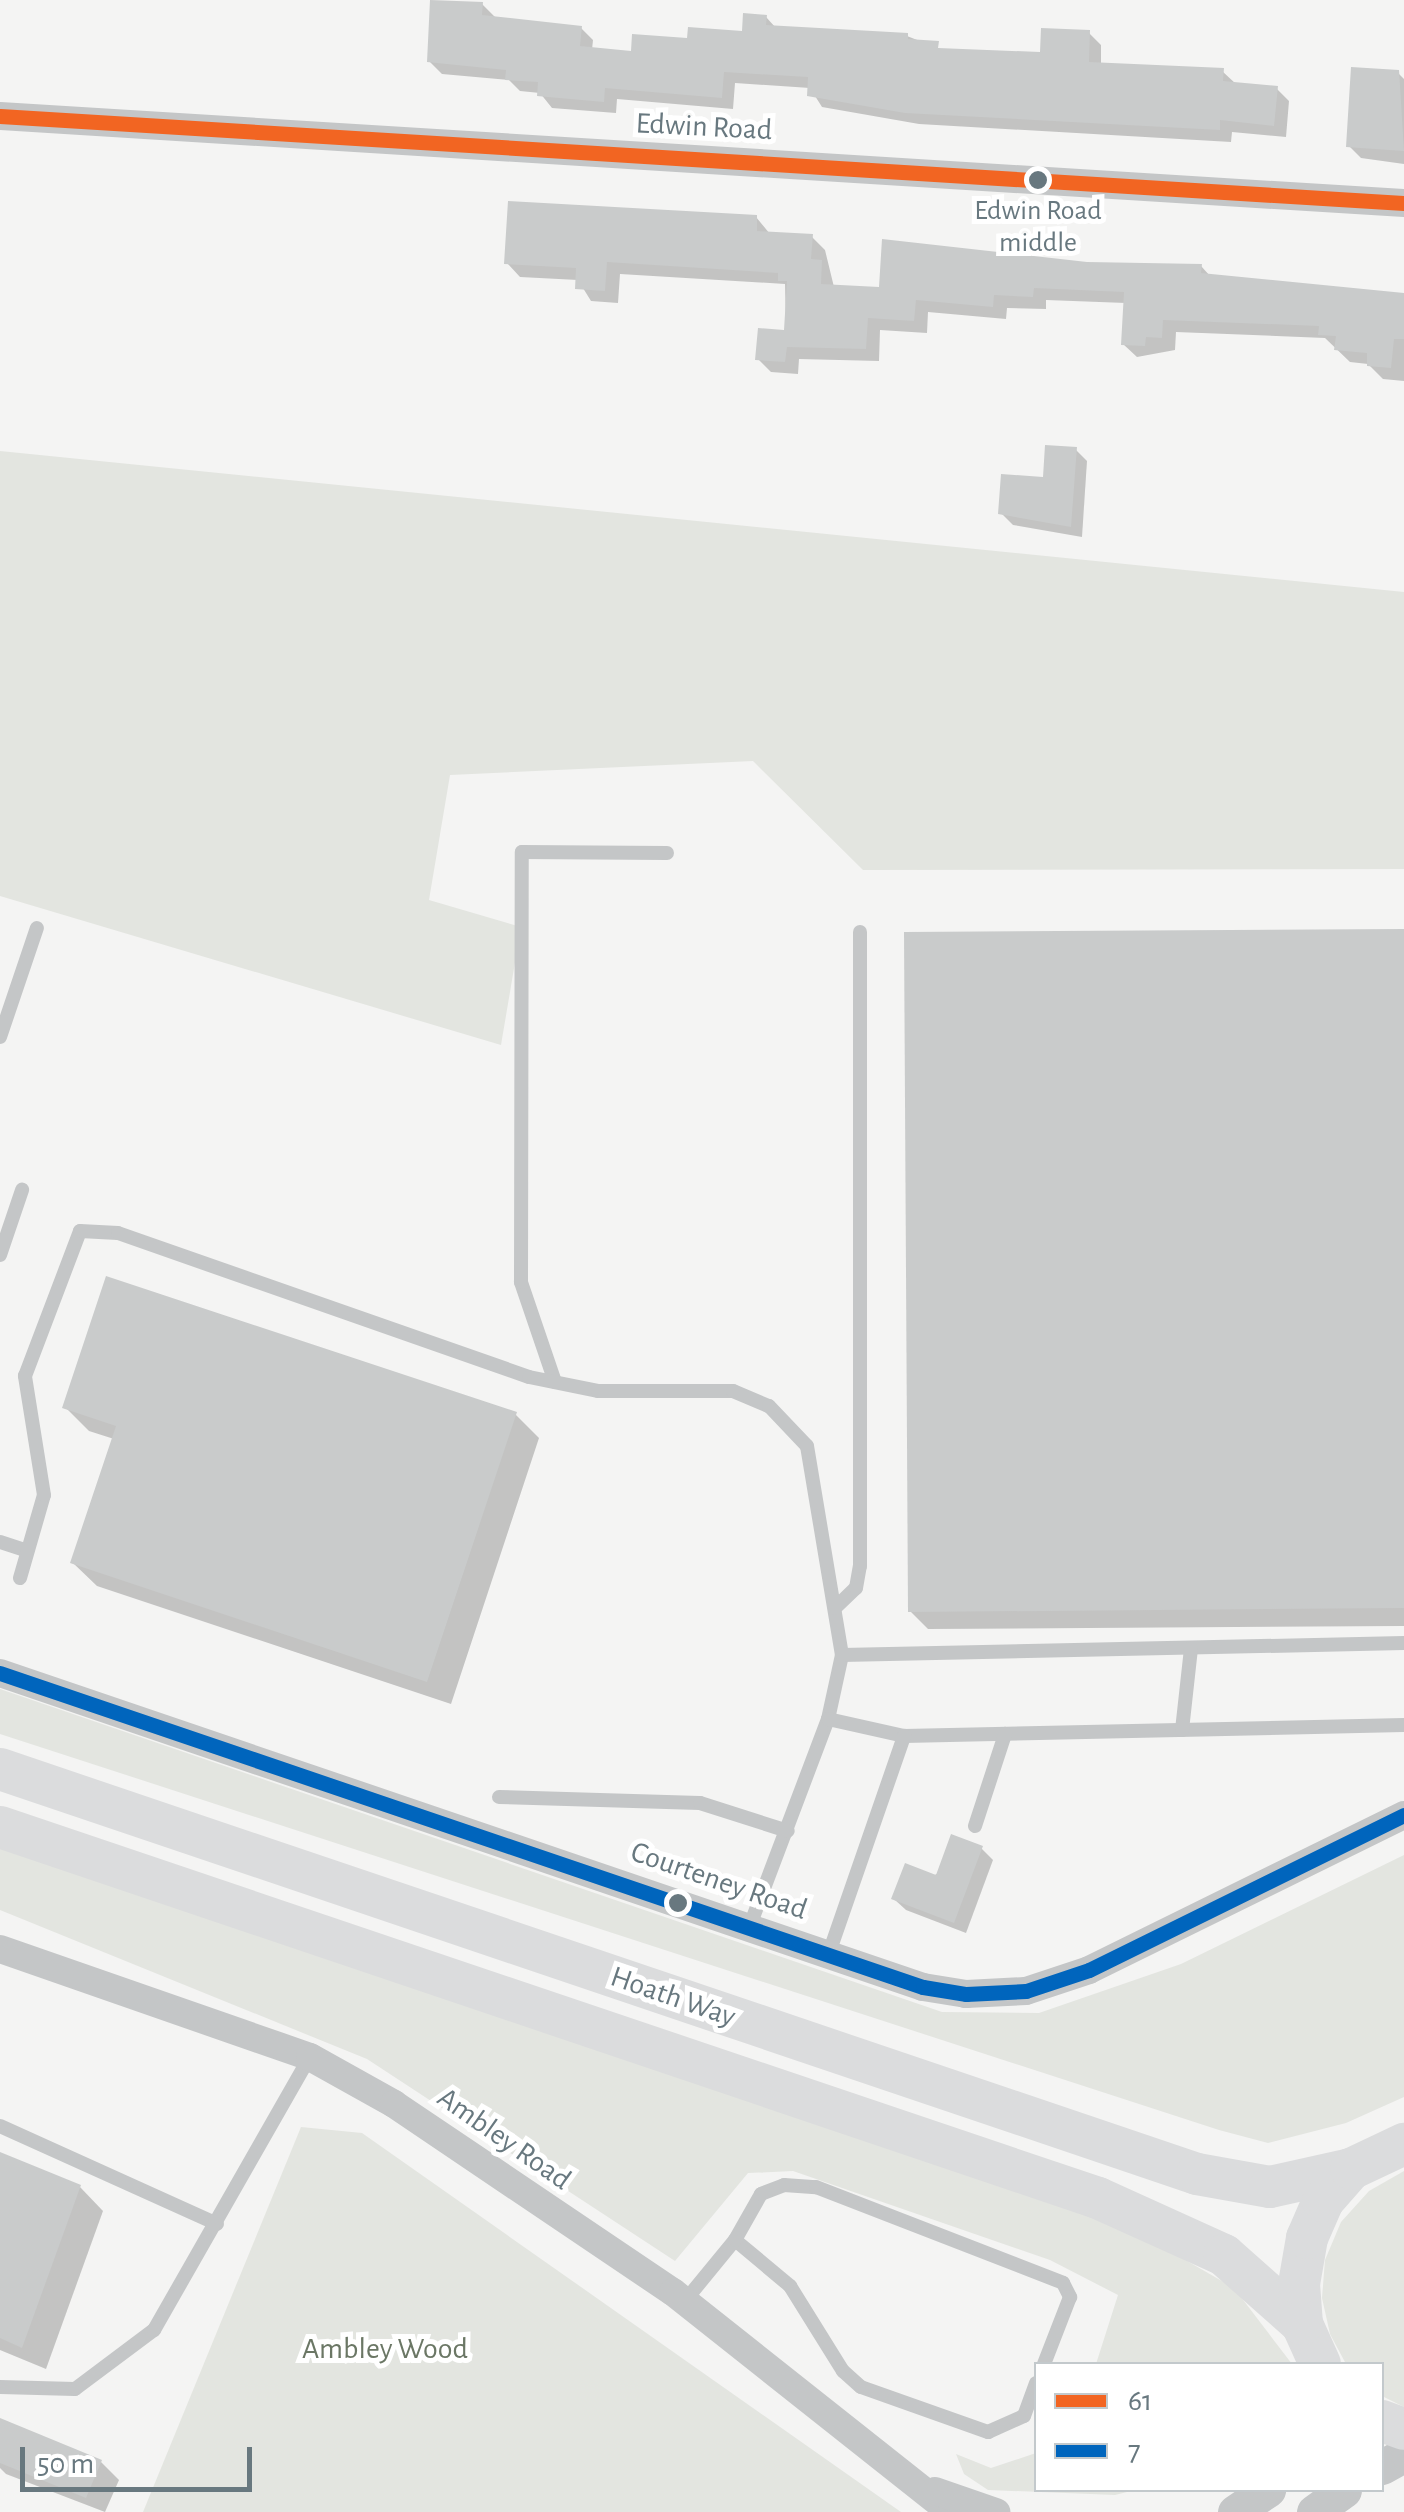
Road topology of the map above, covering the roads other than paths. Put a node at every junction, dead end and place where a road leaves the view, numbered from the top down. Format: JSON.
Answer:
{"nodes":[{"id":1,"x":0,"y":116,"type":"edge"},
{"id":2,"x":1404,"y":203,"type":"edge"},
{"id":3,"x":668,"y":853,"type":"dead end"},
{"id":4,"x":37,"y":928,"type":"dead end"},
{"id":5,"x":860,"y":932,"type":"dead end"},
{"id":6,"x":0,"y":1037,"type":"edge"},
{"id":7,"x":22,"y":1190,"type":"dead end"},
{"id":8,"x":0,"y":1256,"type":"edge"},
{"id":9,"x":555,"y":1382,"type":"junction"},
{"id":10,"x":0,"y":1542,"type":"edge"},
{"id":11,"x":28,"y":1551,"type":"junction"},
{"id":12,"x":20,"y":1578,"type":"dead end"},
{"id":13,"x":835,"y":1608,"type":"junction"},
{"id":14,"x":1404,"y":1644,"type":"edge"},
{"id":15,"x":1191,"y":1648,"type":"junction"},
{"id":16,"x":842,"y":1655,"type":"junction"},
{"id":17,"x":0,"y":1673,"type":"edge"},
{"id":18,"x":828,"y":1719,"type":"junction"},
{"id":19,"x":1404,"y":1725,"type":"edge"},
{"id":20,"x":1182,"y":1730,"type":"junction"},
{"id":21,"x":1004,"y":1734,"type":"junction"},
{"id":22,"x":904,"y":1736,"type":"junction"},
{"id":23,"x":0,"y":1769,"type":"edge"},
{"id":24,"x":499,"y":1797,"type":"dead end"},
{"id":25,"x":1404,"y":1815,"type":"edge"},
{"id":26,"x":976,"y":1826,"type":"dead end"},
{"id":27,"x":0,"y":1827,"type":"edge"},
{"id":28,"x":788,"y":1831,"type":"junction"},
{"id":29,"x":750,"y":1925,"type":"junction"},
{"id":30,"x":0,"y":1949,"type":"edge"},
{"id":31,"x":828,"y":1953,"type":"junction"},
{"id":32,"x":310,"y":2057,"type":"junction"},
{"id":33,"x":0,"y":2126,"type":"edge"},
{"id":34,"x":1404,"y":2144,"type":"edge"},
{"id":35,"x":1351,"y":2169,"type":"junction"},
{"id":36,"x":216,"y":2224,"type":"junction"},
{"id":37,"x":735,"y":2240,"type":"junction"},
{"id":38,"x":684,"y":2302,"type":"junction"},
{"id":39,"x":1302,"y":2324,"type":"junction"},
{"id":40,"x":1045,"y":2362,"type":"edge"},
{"id":41,"x":1319,"y":2362,"type":"edge"},
{"id":42,"x":0,"y":2386,"type":"edge"},
{"id":43,"x":1034,"y":2388,"type":"edge"},
{"id":44,"x":915,"y":2484,"type":"junction"},
{"id":45,"x":1265,"y":2492,"type":"edge"},
{"id":46,"x":1341,"y":2492,"type":"edge"},
{"id":47,"x":951,"y":2512,"type":"edge"},
{"id":48,"x":996,"y":2512,"type":"edge"},
{"id":49,"x":1235,"y":2512,"type":"edge"},
{"id":50,"x":1314,"y":2512,"type":"edge"}],
"edges":[{"from":1,"to":2,"type":"street","name":"Edwin Road"},
{"from":3,"to":9,"type":"lane"},
{"from":4,"to":6,"type":"lane"},
{"from":5,"to":13,"type":"lane"},
{"from":7,"to":8,"type":"lane"},
{"from":9,"to":11,"type":"lane"},
{"from":9,"to":13,"type":"lane"},
{"from":10,"to":11,"type":"lane"},
{"from":11,"to":12,"type":"lane"},
{"from":13,"to":16,"type":"lane"},
{"from":14,"to":15,"type":"lane"},
{"from":15,"to":16,"type":"lane"},
{"from":15,"to":20,"type":"lane"},
{"from":16,"to":18,"type":"lane"},
{"from":17,"to":29,"type":"street","name":"Courteney Road"},
{"from":18,"to":22,"type":"lane"},
{"from":18,"to":28,"type":"lane"},
{"from":19,"to":20,"type":"lane"},
{"from":20,"to":21,"type":"lane"},
{"from":21,"to":22,"type":"lane"},
{"from":21,"to":26,"type":"lane"},
{"from":22,"to":31,"type":"lane"},
{"from":23,"to":35,"type":"main road","name":"Hoath Way"},
{"from":24,"to":28,"type":"lane"},
{"from":25,"to":31,"type":"street","name":"Courteney Road"},
{"from":27,"to":39,"type":"main road","name":"Hoath Way"},
{"from":28,"to":29,"type":"lane"},
{"from":29,"to":31,"type":"street","name":"Courteney Road"},
{"from":30,"to":32,"type":"street","name":"Ambley Road"},
{"from":32,"to":36,"type":"lane"},
{"from":32,"to":38,"type":"street","name":"Ambley Road"},
{"from":33,"to":36,"type":"lane"},
{"from":34,"to":35,"type":"main road"},
{"from":35,"to":39,"type":"main road"},
{"from":36,"to":42,"type":"lane"},
{"from":37,"to":38,"type":"lane"},
{"from":37,"to":40,"type":"lane"},
{"from":37,"to":43,"type":"lane"},
{"from":38,"to":44,"type":"street","name":"Ambley Road"},
{"from":39,"to":41,"type":"main road"},
{"from":44,"to":47,"type":"street","name":"Ambley Road"},
{"from":44,"to":48,"type":"street"},
{"from":45,"to":49,"type":"street"},
{"from":46,"to":50,"type":"street"}]}
